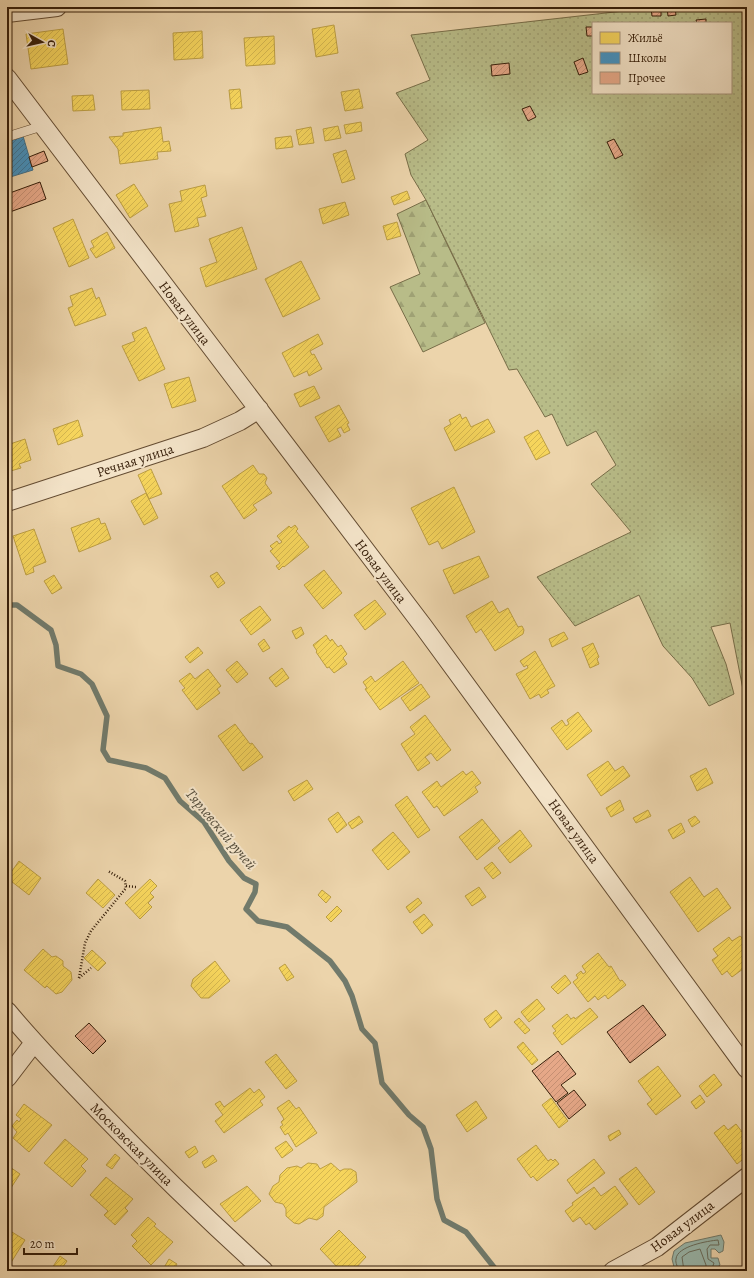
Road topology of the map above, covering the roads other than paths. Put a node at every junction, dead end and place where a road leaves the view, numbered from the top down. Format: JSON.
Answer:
{"nodes":[{"id":1,"x":57,"y":7,"type":"edge"},
{"id":2,"x":7,"y":13,"type":"edge"},
{"id":3,"x":7,"y":78,"type":"edge"},
{"id":4,"x":42,"y":126,"type":"junction"},
{"id":5,"x":7,"y":137,"type":"edge"},
{"id":6,"x":259,"y":409,"type":"junction"},
{"id":7,"x":7,"y":502,"type":"edge"},
{"id":8,"x":7,"y":1011,"type":"edge"},
{"id":9,"x":33,"y":1044,"type":"junction"},
{"id":10,"x":747,"y":1069,"type":"edge"},
{"id":11,"x":7,"y":1078,"type":"edge"},
{"id":12,"x":747,"y":1177,"type":"edge"},
{"id":13,"x":264,"y":1271,"type":"edge"},
{"id":14,"x":613,"y":1271,"type":"edge"}],
"edges":[{"from":1,"to":2,"type":"street"},
{"from":3,"to":4,"type":"street","name":"Новая улица"},
{"from":4,"to":5,"type":"lane"},
{"from":4,"to":6,"type":"street","name":"Новая улица"},
{"from":6,"to":7,"type":"street","name":"Речная улица"},
{"from":6,"to":10,"type":"street","name":"Новая улица"},
{"from":8,"to":9,"type":"street","name":"Московская улица"},
{"from":9,"to":11,"type":"street"},
{"from":9,"to":13,"type":"street","name":"Московская улица"},
{"from":12,"to":14,"type":"street","name":"Новая улица"}]}
